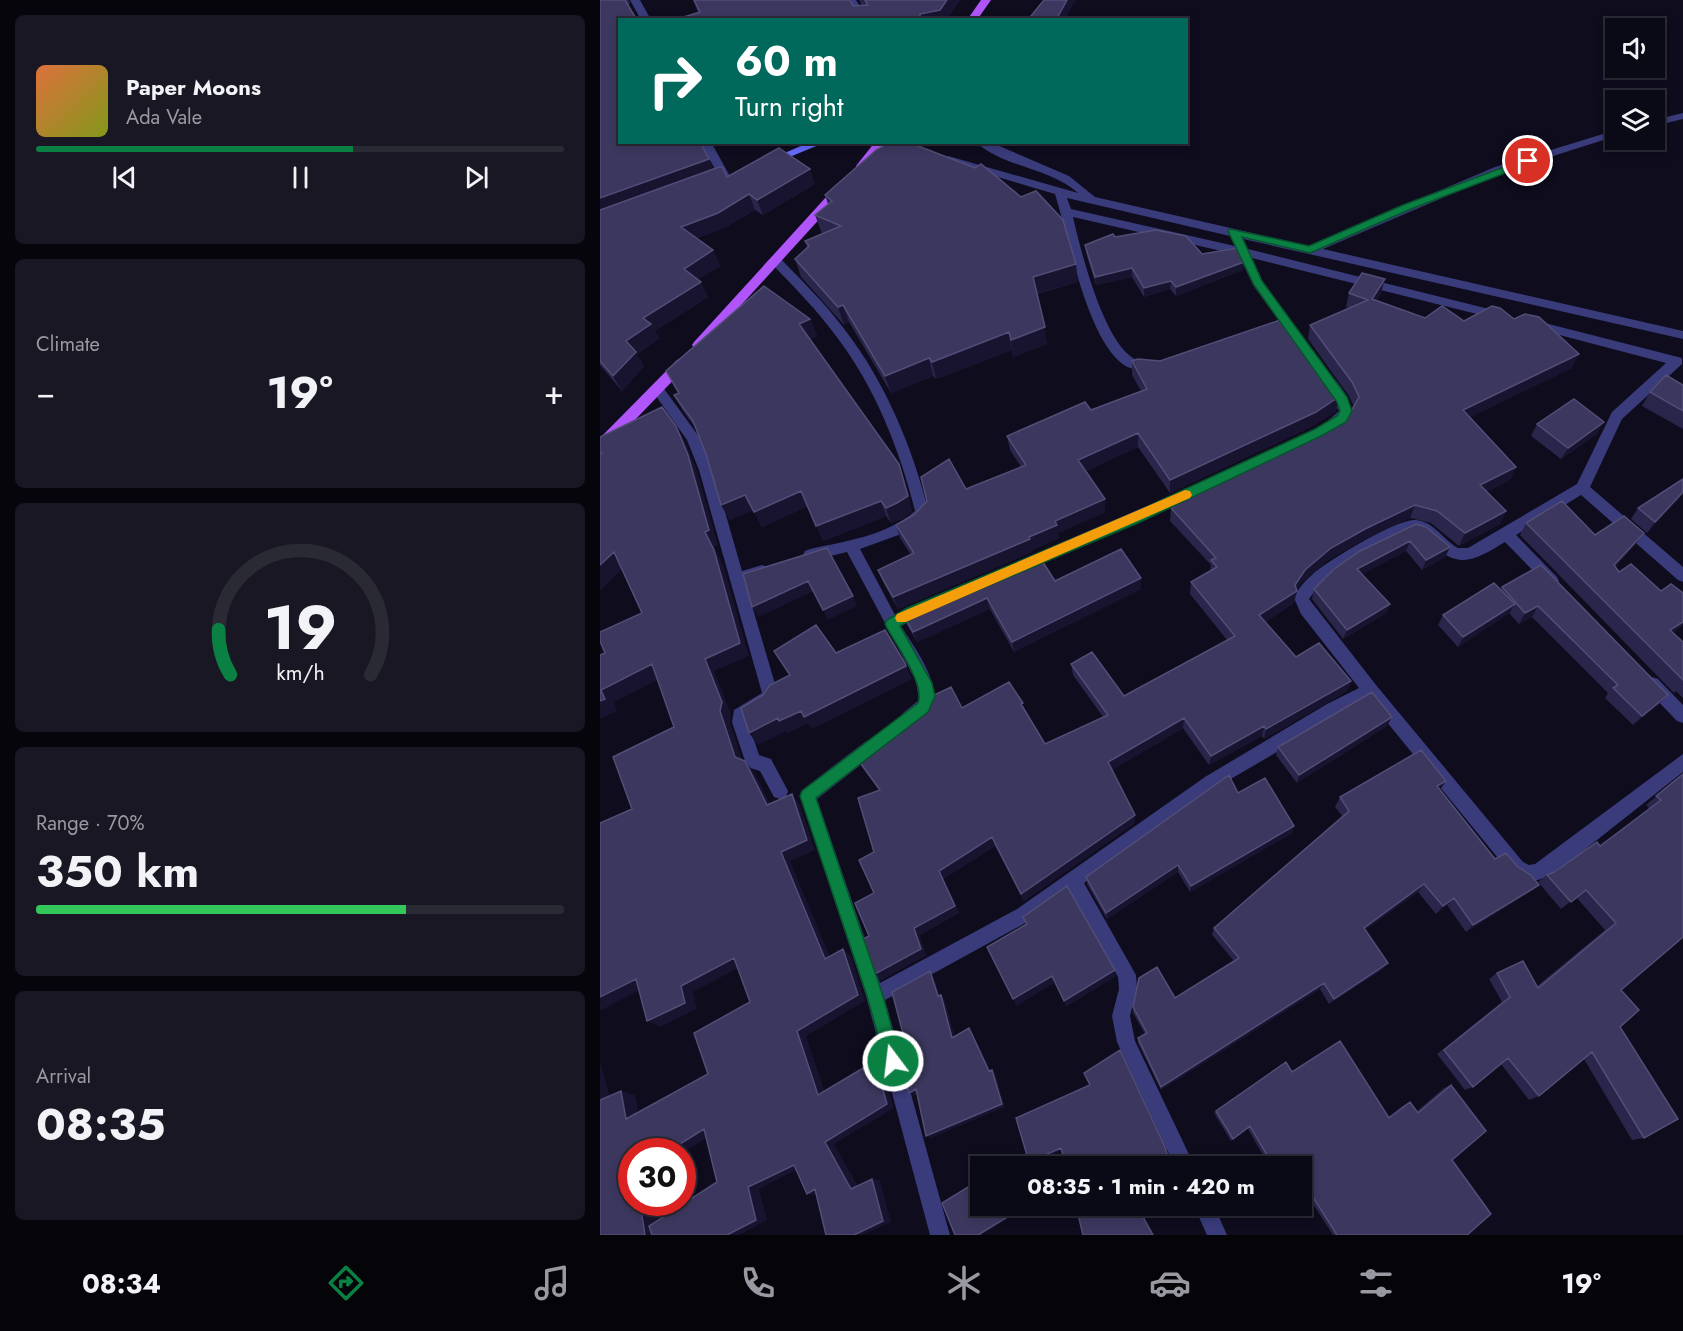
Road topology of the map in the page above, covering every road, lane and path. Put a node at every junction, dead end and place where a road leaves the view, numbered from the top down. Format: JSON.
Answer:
{"nodes":[{"id":1,"x":635,"y":0,"type":"edge"},
{"id":2,"x":851,"y":0,"type":"edge"},
{"id":3,"x":986,"y":0,"type":"edge"},
{"id":4,"x":645,"y":18,"type":"edge"},
{"id":5,"x":863,"y":18,"type":"edge"},
{"id":6,"x":973,"y":18,"type":"edge"},
{"id":7,"x":1683,"y":116,"type":"edge"},
{"id":8,"x":1665,"y":120,"type":"edge"},
{"id":9,"x":1605,"y":136,"type":"edge"},
{"id":10,"x":706,"y":144,"type":"edge"},
{"id":11,"x":816,"y":144,"type":"edge"},
{"id":12,"x":879,"y":144,"type":"edge"},
{"id":13,"x":984,"y":144,"type":"edge"},
{"id":14,"x":934,"y":155,"type":"edge"},
{"id":15,"x":762,"y":165,"type":"edge"},
{"id":16,"x":725,"y":178,"type":"edge"},
{"id":17,"x":1060,"y":193,"type":"junction"},
{"id":18,"x":1091,"y":200,"type":"junction"},
{"id":19,"x":1066,"y":212,"type":"junction"},
{"id":20,"x":1234,"y":231,"type":"junction"},
{"id":21,"x":1310,"y":250,"type":"junction"},
{"id":22,"x":1244,"y":253,"type":"junction"},
{"id":23,"x":776,"y":261,"type":"junction"},
{"id":24,"x":1683,"y":335,"type":"edge"},
{"id":25,"x":1301,"y":343,"type":"edge"},
{"id":26,"x":1680,"y":362,"type":"edge"},
{"id":27,"x":1159,"y":368,"type":"edge"},
{"id":28,"x":1322,"y":372,"type":"edge"},
{"id":29,"x":657,"y":389,"type":"junction"},
{"id":30,"x":1319,"y":432,"type":"edge"},
{"id":31,"x":600,"y":447,"type":"edge"},
{"id":32,"x":1206,"y":485,"type":"edge"},
{"id":33,"x":1582,"y":488,"type":"junction"},
{"id":34,"x":1506,"y":534,"type":"junction"},
{"id":35,"x":850,"y":545,"type":"junction"},
{"id":36,"x":798,"y":559,"type":"edge"},
{"id":37,"x":777,"y":566,"type":"edge"},
{"id":38,"x":1015,"y":569,"type":"edge"},
{"id":39,"x":1683,"y":576,"type":"edge"},
{"id":40,"x":737,"y":579,"type":"junction"},
{"id":41,"x":1562,"y":592,"type":"edge"},
{"id":42,"x":931,"y":604,"type":"edge"},
{"id":43,"x":892,"y":624,"type":"junction"},
{"id":44,"x":1643,"y":674,"type":"edge"},
{"id":45,"x":1370,"y":690,"type":"junction"},
{"id":46,"x":1683,"y":716,"type":"edge"},
{"id":47,"x":897,"y":728,"type":"edge"},
{"id":48,"x":879,"y":741,"type":"edge"},
{"id":49,"x":1683,"y":762,"type":"edge"},
{"id":50,"x":780,"y":791,"type":"dead end"},
{"id":51,"x":1073,"y":881,"type":"junction"},
{"id":52,"x":875,"y":996,"type":"junction"},
{"id":53,"x":1180,"y":1156,"type":"edge"},
{"id":54,"x":1208,"y":1216,"type":"edge"},
{"id":55,"x":940,"y":1235,"type":"edge"},
{"id":56,"x":1217,"y":1235,"type":"edge"}],
"edges":[{"from":1,"to":4,"type":"street"},
{"from":2,"to":5,"type":"street"},
{"from":3,"to":6,"type":"main road"},
{"from":7,"to":8,"type":"street"},
{"from":9,"to":21,"type":"street"},
{"from":10,"to":16,"type":"street"},
{"from":11,"to":15,"type":"street"},
{"from":12,"to":23,"type":"main road"},
{"from":13,"to":18,"type":"street"},
{"from":14,"to":17,"type":"street"},
{"from":17,"to":18,"type":"street"},
{"from":17,"to":19,"type":"street"},
{"from":18,"to":20,"type":"street"},
{"from":19,"to":22,"type":"street"},
{"from":19,"to":27,"type":"street"},
{"from":20,"to":21,"type":"street"},
{"from":20,"to":22,"type":"street"},
{"from":21,"to":24,"type":"street"},
{"from":22,"to":25,"type":"street"},
{"from":22,"to":26,"type":"street"},
{"from":23,"to":29,"type":"main road"},
{"from":23,"to":35,"type":"street"},
{"from":26,"to":33,"type":"street"},
{"from":28,"to":30,"type":"street"},
{"from":29,"to":31,"type":"main road"},
{"from":29,"to":40,"type":"street"},
{"from":32,"to":38,"type":"street"},
{"from":33,"to":34,"type":"street"},
{"from":33,"to":39,"type":"street"},
{"from":34,"to":41,"type":"street"},
{"from":34,"to":45,"type":"street"},
{"from":35,"to":36,"type":"street"},
{"from":35,"to":43,"type":"street"},
{"from":37,"to":40,"type":"street"},
{"from":40,"to":50,"type":"street"},
{"from":42,"to":43,"type":"street"},
{"from":43,"to":47,"type":"street"},
{"from":44,"to":46,"type":"street"},
{"from":45,"to":49,"type":"street"},
{"from":45,"to":51,"type":"street"},
{"from":48,"to":52,"type":"street"},
{"from":51,"to":52,"type":"street"},
{"from":51,"to":53,"type":"street"},
{"from":52,"to":55,"type":"street"},
{"from":54,"to":56,"type":"street"}]}
